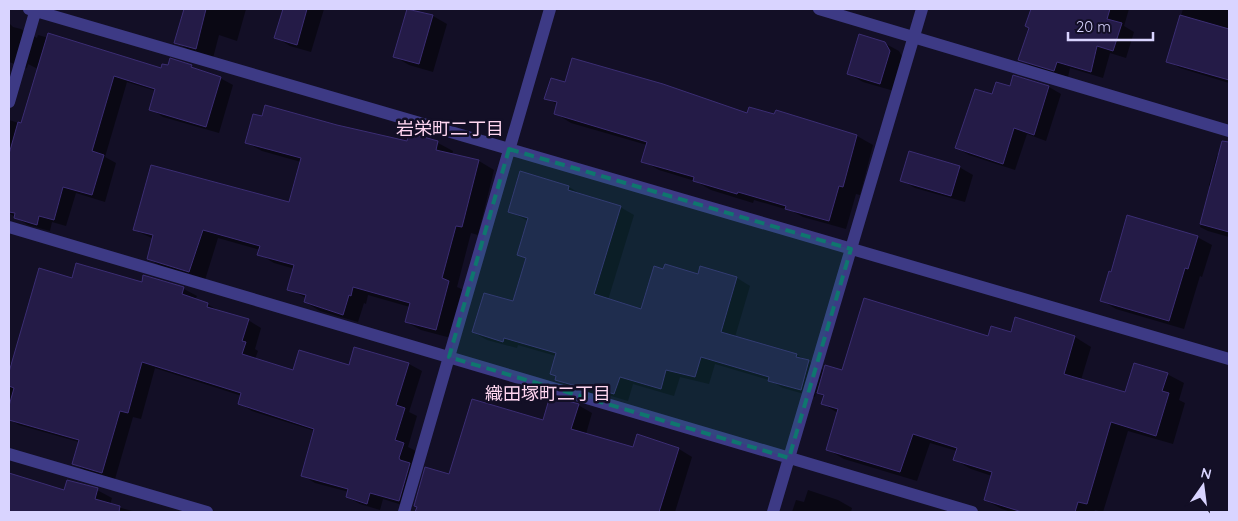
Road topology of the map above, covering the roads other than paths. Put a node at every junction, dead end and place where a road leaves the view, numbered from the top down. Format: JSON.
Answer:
{"nodes":[{"id":1,"x":33,"y":9,"type":"edge"},
{"id":2,"x":550,"y":9,"type":"edge"},
{"id":3,"x":819,"y":9,"type":"edge"},
{"id":4,"x":922,"y":9,"type":"edge"},
{"id":5,"x":914,"y":37,"type":"junction"},
{"id":6,"x":9,"y":102,"type":"edge"},
{"id":7,"x":1229,"y":131,"type":"edge"},
{"id":8,"x":509,"y":149,"type":"junction"},
{"id":9,"x":9,"y":228,"type":"edge"},
{"id":10,"x":851,"y":249,"type":"junction"},
{"id":11,"x":449,"y":358,"type":"junction"},
{"id":12,"x":1229,"y":359,"type":"edge"},
{"id":13,"x":9,"y":454,"type":"edge"},
{"id":14,"x":789,"y":458,"type":"junction"},
{"id":15,"x":207,"y":512,"type":"edge"},
{"id":16,"x":404,"y":512,"type":"edge"},
{"id":17,"x":773,"y":512,"type":"edge"},
{"id":18,"x":972,"y":512,"type":"edge"}],
"edges":[{"from":1,"to":6,"type":"street"},
{"from":1,"to":8,"type":"street"},
{"from":2,"to":8,"type":"street"},
{"from":3,"to":5,"type":"street"},
{"from":4,"to":5,"type":"street"},
{"from":5,"to":7,"type":"street"},
{"from":5,"to":10,"type":"street"},
{"from":8,"to":10,"type":"street"},
{"from":8,"to":11,"type":"street"},
{"from":9,"to":11,"type":"street"},
{"from":10,"to":12,"type":"street"},
{"from":10,"to":14,"type":"street"},
{"from":11,"to":14,"type":"street"},
{"from":11,"to":16,"type":"street"},
{"from":13,"to":15,"type":"street"},
{"from":14,"to":17,"type":"street"},
{"from":14,"to":18,"type":"street"}]}
